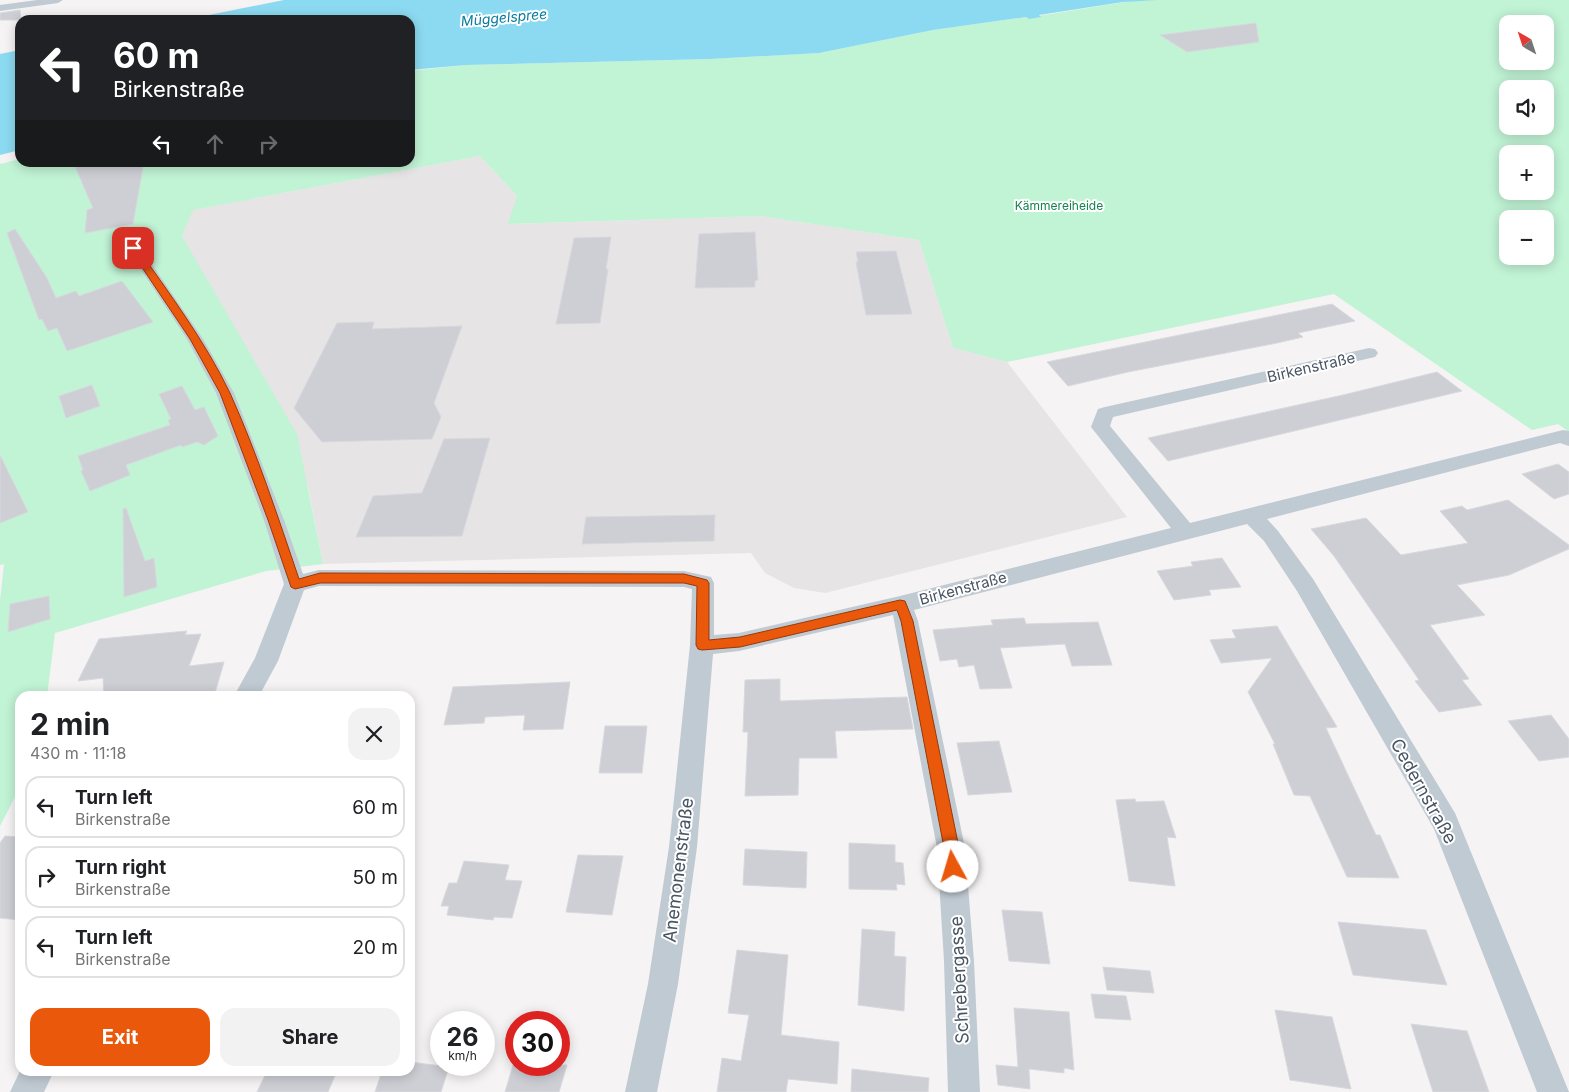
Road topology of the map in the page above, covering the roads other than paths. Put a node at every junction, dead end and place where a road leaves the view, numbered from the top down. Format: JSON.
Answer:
{"nodes":[{"id":1,"x":58,"y":0,"type":"edge"},
{"id":2,"x":0,"y":8,"type":"edge"},
{"id":3,"x":133,"y":248,"type":"dead end"},
{"id":4,"x":1369,"y":353,"type":"dead end"},
{"id":5,"x":1566,"y":438,"type":"edge"},
{"id":6,"x":1250,"y":515,"type":"junction"},
{"id":7,"x":1185,"y":531,"type":"junction"},
{"id":8,"x":295,"y":584,"type":"junction"},
{"id":9,"x":900,"y":605,"type":"junction"},
{"id":10,"x":702,"y":645,"type":"junction"},
{"id":11,"x":249,"y":691,"type":"edge"},
{"id":12,"x":35,"y":1076,"type":"edge"},
{"id":13,"x":26,"y":1092,"type":"edge"},
{"id":14,"x":641,"y":1092,"type":"edge"},
{"id":15,"x":964,"y":1092,"type":"edge"},
{"id":16,"x":1553,"y":1092,"type":"edge"}],
"edges":[{"from":1,"to":2,"type":"street"},
{"from":3,"to":8,"type":"street"},
{"from":4,"to":7,"type":"street","name":"Birkenstraße"},
{"from":5,"to":6,"type":"street","name":"Birkenstraße"},
{"from":6,"to":7,"type":"street","name":"Birkenstraße"},
{"from":6,"to":16,"type":"street","name":"Cedernstraße"},
{"from":7,"to":9,"type":"street","name":"Birkenstraße"},
{"from":8,"to":10,"type":"street"},
{"from":8,"to":11,"type":"street"},
{"from":9,"to":10,"type":"street","name":"Birkenstraße"},
{"from":9,"to":15,"type":"street","name":"Schrebergasse"},
{"from":10,"to":14,"type":"street","name":"Anemonenstraße"},
{"from":12,"to":13,"type":"street"}]}
